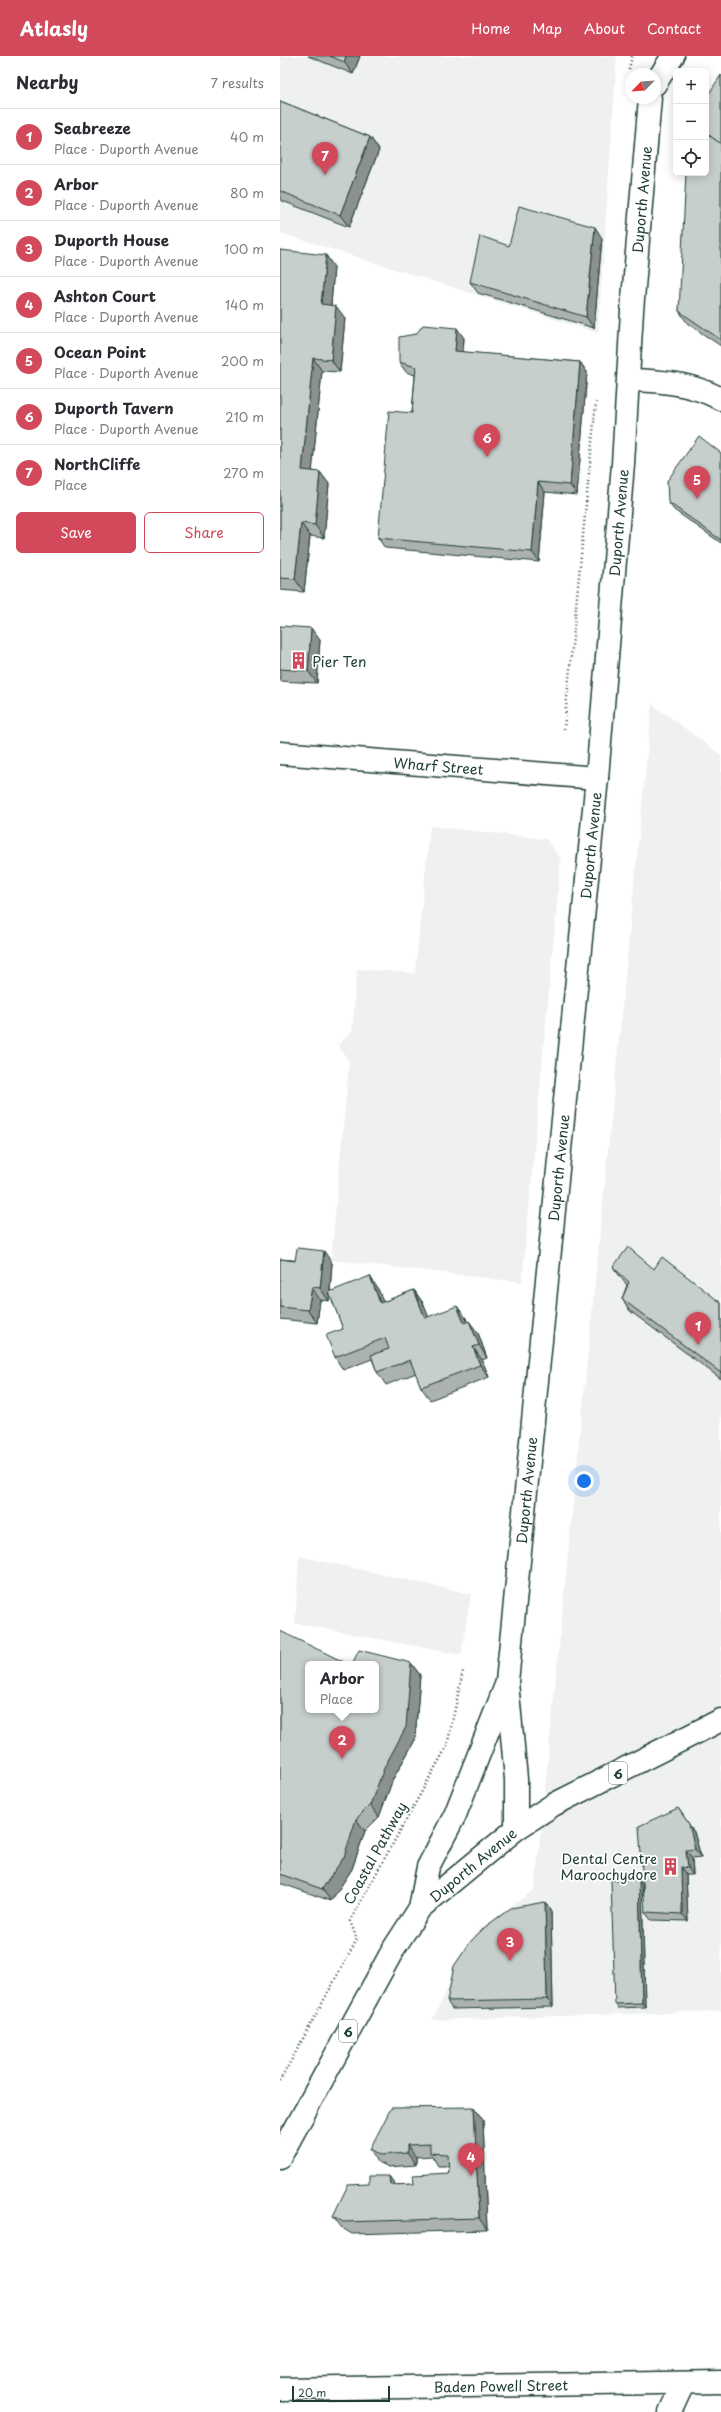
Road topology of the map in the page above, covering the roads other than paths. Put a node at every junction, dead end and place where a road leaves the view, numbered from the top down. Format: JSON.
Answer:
{"nodes":[{"id":1,"x":673,"y":56,"type":"edge"},
{"id":2,"x":661,"y":75,"type":"edge"},
{"id":3,"x":649,"y":104,"type":"edge"},
{"id":4,"x":629,"y":380,"type":"junction"},
{"id":5,"x":721,"y":399,"type":"edge"},
{"id":6,"x":280,"y":753,"type":"edge"},
{"id":7,"x":597,"y":778,"type":"junction"},
{"id":8,"x":507,"y":1682,"type":"junction"},
{"id":9,"x":721,"y":1720,"type":"edge"},
{"id":10,"x":516,"y":1829,"type":"junction"},
{"id":11,"x":420,"y":1908,"type":"junction"},
{"id":12,"x":280,"y":2157,"type":"edge"},
{"id":13,"x":721,"y":2382,"type":"edge"},
{"id":14,"x":683,"y":2384,"type":"junction"},
{"id":15,"x":280,"y":2388,"type":"edge"},
{"id":16,"x":670,"y":2412,"type":"edge"}],
"edges":[{"from":1,"to":2,"type":"street"},
{"from":3,"to":4,"type":"street","name":"Duporth Avenue"},
{"from":4,"to":5,"type":"street"},
{"from":4,"to":7,"type":"street","name":"Duporth Avenue"},
{"from":6,"to":7,"type":"street","name":"Wharf Street"},
{"from":7,"to":8,"type":"street","name":"Duporth Avenue"},
{"from":8,"to":10,"type":"street","name":"Duporth Avenue"},
{"from":8,"to":11,"type":"street"},
{"from":9,"to":10,"type":"street","number":"6"},
{"from":10,"to":11,"type":"street","name":"Duporth Avenue","number":"6"},
{"from":11,"to":12,"type":"street","name":"Duporth Avenue","number":"6"},
{"from":13,"to":14,"type":"street","name":"Baden Powell Street"},
{"from":14,"to":15,"type":"street","name":"Baden Powell Street"},
{"from":14,"to":16,"type":"street"}]}
